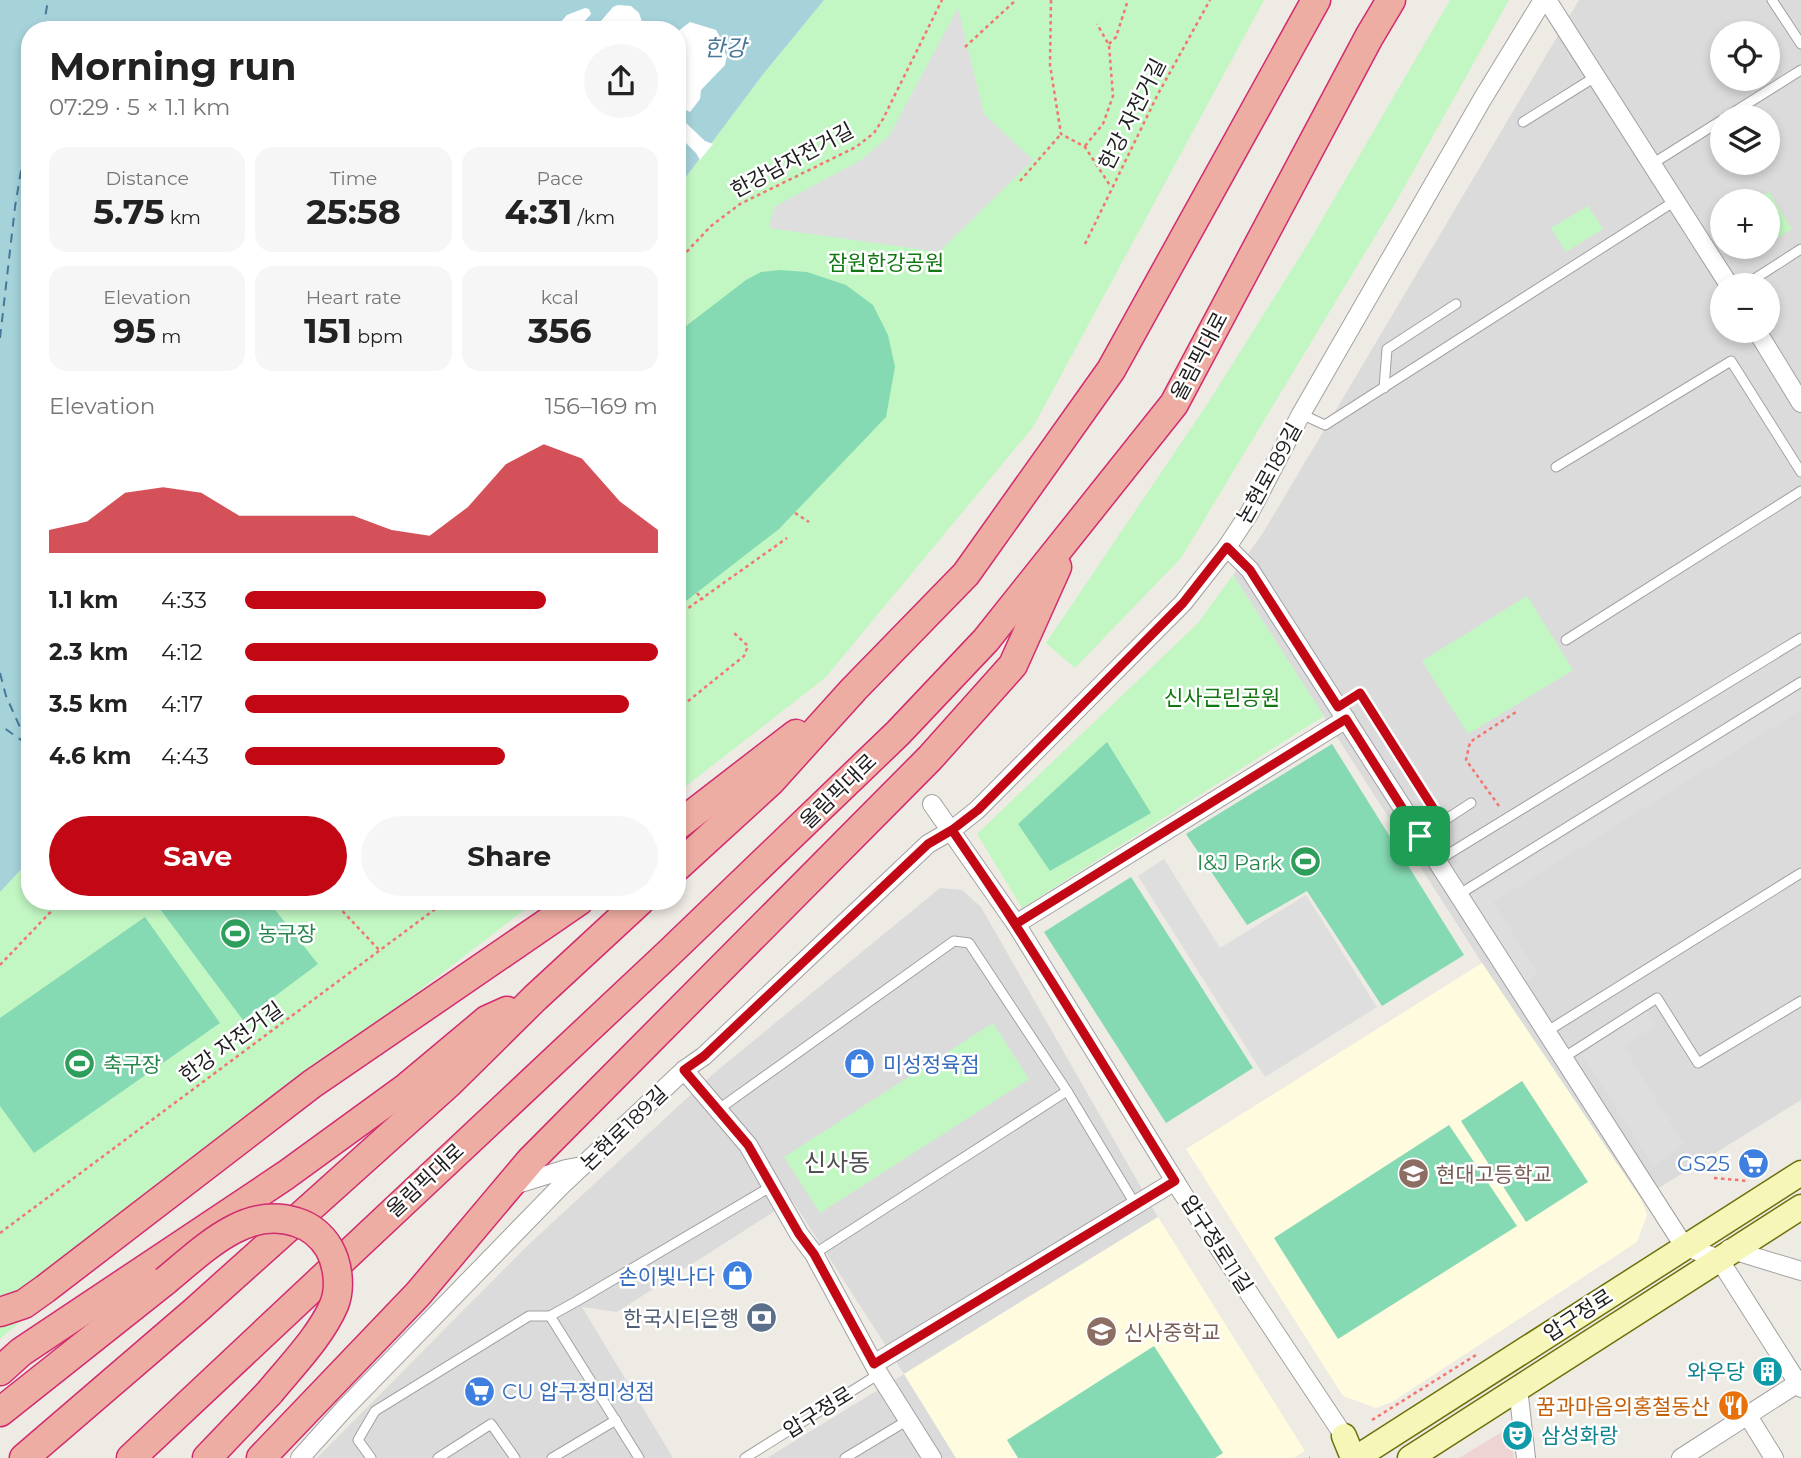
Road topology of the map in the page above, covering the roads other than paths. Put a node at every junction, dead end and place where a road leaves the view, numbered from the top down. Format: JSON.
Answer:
{"nodes":[{"id":1,"x":1317,"y":0,"type":"edge"},
{"id":2,"x":1391,"y":0,"type":"edge"},
{"id":3,"x":1398,"y":0,"type":"edge"},
{"id":4,"x":1545,"y":0,"type":"edge"},
{"id":5,"x":1772,"y":0,"type":"edge"},
{"id":6,"x":1369,"y":37,"type":"junction"},
{"id":7,"x":1801,"y":44,"type":"edge"},
{"id":8,"x":1801,"y":70,"type":"edge"},
{"id":9,"x":1595,"y":77,"type":"junction"},
{"id":10,"x":1746,"y":105,"type":"edge"},
{"id":11,"x":1523,"y":122,"type":"dead end"},
{"id":12,"x":1710,"y":128,"type":"edge"},
{"id":13,"x":1652,"y":164,"type":"junction"},
{"id":14,"x":1675,"y":201,"type":"junction"},
{"id":15,"x":1801,"y":250,"type":"edge"},
{"id":16,"x":1721,"y":273,"type":"edge"},
{"id":17,"x":1764,"y":273,"type":"edge"},
{"id":18,"x":1456,"y":304,"type":"dead end"},
{"id":19,"x":1764,"y":343,"type":"edge"},
{"id":20,"x":1384,"y":388,"type":"junction"},
{"id":21,"x":1801,"y":403,"type":"edge"},
{"id":22,"x":1301,"y":414,"type":"junction"},
{"id":23,"x":1556,"y":467,"type":"dead end"},
{"id":24,"x":1801,"y":472,"type":"edge"},
{"id":25,"x":1801,"y":491,"type":"edge"},
{"id":26,"x":1075,"y":527,"type":"junction"},
{"id":27,"x":1227,"y":547,"type":"junction"},
{"id":28,"x":1801,"y":638,"type":"edge"},
{"id":29,"x":1566,"y":640,"type":"dead end"},
{"id":30,"x":1801,"y":682,"type":"edge"},
{"id":31,"x":854,"y":690,"type":"junction"},
{"id":32,"x":1342,"y":713,"type":"junction"},
{"id":33,"x":1471,"y":803,"type":"dead end"},
{"id":34,"x":932,"y":804,"type":"dead end"},
{"id":35,"x":686,"y":819,"type":"edge"},
{"id":36,"x":1442,"y":822,"type":"junction"},
{"id":37,"x":952,"y":830,"type":"junction"},
{"id":38,"x":1420,"y":836,"type":"junction"},
{"id":39,"x":686,"y":859,"type":"edge"},
{"id":40,"x":1437,"y":861,"type":"junction"},
{"id":41,"x":1801,"y":873,"type":"edge"},
{"id":42,"x":1458,"y":895,"type":"junction"},
{"id":43,"x":566,"y":910,"type":"edge"},
{"id":44,"x":630,"y":910,"type":"edge"},
{"id":45,"x":1016,"y":924,"type":"junction"},
{"id":46,"x":535,"y":998,"type":"junction"},
{"id":47,"x":1801,"y":1001,"type":"edge"},
{"id":48,"x":1546,"y":1032,"type":"junction"},
{"id":49,"x":1563,"y":1058,"type":"junction"},
{"id":50,"x":684,"y":1070,"type":"junction"},
{"id":51,"x":1067,"y":1091,"type":"junction"},
{"id":52,"x":719,"y":1109,"type":"junction"},
{"id":53,"x":585,"y":1166,"type":"junction"},
{"id":54,"x":1801,"y":1173,"type":"edge"},
{"id":55,"x":1175,"y":1181,"type":"junction"},
{"id":56,"x":772,"y":1186,"type":"junction"},
{"id":57,"x":508,"y":1187,"type":"junction"},
{"id":58,"x":1135,"y":1205,"type":"junction"},
{"id":59,"x":1801,"y":1207,"type":"edge"},
{"id":60,"x":1684,"y":1246,"type":"junction"},
{"id":61,"x":814,"y":1254,"type":"junction"},
{"id":62,"x":1728,"y":1254,"type":"junction"},
{"id":63,"x":1801,"y":1271,"type":"edge"},
{"id":64,"x":0,"y":1312,"type":"edge"},
{"id":65,"x":550,"y":1316,"type":"junction"},
{"id":66,"x":876,"y":1369,"type":"junction"},
{"id":67,"x":0,"y":1371,"type":"edge"},
{"id":68,"x":1800,"y":1384,"type":"edge"},
{"id":69,"x":1518,"y":1388,"type":"junction"},
{"id":70,"x":0,"y":1412,"type":"edge"},
{"id":71,"x":1748,"y":1416,"type":"junction"},
{"id":72,"x":616,"y":1420,"type":"junction"},
{"id":73,"x":908,"y":1420,"type":"junction"},
{"id":74,"x":1351,"y":1451,"type":"edge"},
{"id":75,"x":24,"y":1458,"type":"edge"},
{"id":76,"x":131,"y":1458,"type":"edge"},
{"id":77,"x":207,"y":1458,"type":"edge"},
{"id":78,"x":261,"y":1458,"type":"edge"},
{"id":79,"x":300,"y":1458,"type":"edge"},
{"id":80,"x":371,"y":1458,"type":"edge"},
{"id":81,"x":438,"y":1458,"type":"edge"},
{"id":82,"x":515,"y":1458,"type":"edge"},
{"id":83,"x":552,"y":1458,"type":"edge"},
{"id":84,"x":639,"y":1458,"type":"edge"},
{"id":85,"x":745,"y":1458,"type":"edge"},
{"id":86,"x":845,"y":1458,"type":"edge"},
{"id":87,"x":932,"y":1458,"type":"edge"},
{"id":88,"x":1410,"y":1458,"type":"edge"},
{"id":89,"x":1526,"y":1458,"type":"edge"},
{"id":90,"x":1681,"y":1458,"type":"edge"},
{"id":91,"x":1774,"y":1458,"type":"edge"}],
"edges":[{"from":1,"to":31,"type":"highway"},
{"from":2,"to":6,"type":"highway","name":"올림픽대로"},
{"from":3,"to":6,"type":"highway"},
{"from":4,"to":9,"type":"street"},
{"from":4,"to":22,"type":"street","name":"논현로189길"},
{"from":5,"to":7,"type":"lane"},
{"from":6,"to":26,"type":"highway","name":"올림픽대로"},
{"from":8,"to":10,"type":"lane"},
{"from":9,"to":11,"type":"lane"},
{"from":9,"to":13,"type":"street"},
{"from":12,"to":13,"type":"lane"},
{"from":13,"to":14,"type":"street"},
{"from":14,"to":16,"type":"street"},
{"from":14,"to":20,"type":"lane"},
{"from":15,"to":17,"type":"lane"},
{"from":18,"to":20,"type":"lane"},
{"from":19,"to":21,"type":"street"},
{"from":20,"to":22,"type":"lane"},
{"from":22,"to":27,"type":"street","name":"논현로189길"},
{"from":23,"to":24,"type":"lane"},
{"from":25,"to":29,"type":"lane"},
{"from":26,"to":57,"type":"highway"},
{"from":26,"to":76,"type":"highway","name":"올림픽대로"},
{"from":27,"to":32,"type":"street"},
{"from":27,"to":37,"type":"street","name":"논현로189길"},
{"from":28,"to":40,"type":"lane"},
{"from":30,"to":42,"type":"lane"},
{"from":31,"to":35,"type":"highway"},
{"from":31,"to":39,"type":"highway"},
{"from":32,"to":36,"type":"lane"},
{"from":32,"to":38,"type":"street"},
{"from":32,"to":45,"type":"street"},
{"from":33,"to":36,"type":"lane"},
{"from":34,"to":37,"type":"street","name":"압구정로11길"},
{"from":36,"to":38,"type":"lane"},
{"from":37,"to":45,"type":"street","name":"압구정로11길"},
{"from":37,"to":50,"type":"street","name":"논현로189길"},
{"from":38,"to":40,"type":"street"},
{"from":40,"to":42,"type":"street"},
{"from":41,"to":48,"type":"lane"},
{"from":42,"to":48,"type":"street"},
{"from":43,"to":64,"type":"highway"},
{"from":44,"to":46,"type":"highway"},
{"from":45,"to":55,"type":"street","name":"압구정로11길"},
{"from":46,"to":67,"type":"highway"},
{"from":46,"to":75,"type":"highway"},
{"from":47,"to":49,"type":"lane"},
{"from":48,"to":49,"type":"street"},
{"from":49,"to":60,"type":"street"},
{"from":50,"to":52,"type":"street"},
{"from":50,"to":53,"type":"street","name":"논현로189길"},
{"from":51,"to":52,"type":"lane"},
{"from":51,"to":58,"type":"lane"},
{"from":51,"to":61,"type":"lane"},
{"from":52,"to":56,"type":"street"},
{"from":53,"to":57,"type":"street"},
{"from":53,"to":79,"type":"street","name":"논현로189길"},
{"from":54,"to":60,"type":"main road","name":"압구정로"},
{"from":55,"to":58,"type":"street"},
{"from":55,"to":74,"type":"street","name":"압구정로11길"},
{"from":56,"to":61,"type":"street"},
{"from":56,"to":65,"type":"lane"},
{"from":57,"to":78,"type":"highway"},
{"from":58,"to":66,"type":"street"},
{"from":59,"to":62,"type":"main road","name":"압구정로"},
{"from":60,"to":62,"type":"street"},
{"from":60,"to":74,"type":"main road","name":"압구정로"},
{"from":61,"to":66,"type":"street"},
{"from":62,"to":63,"type":"street"},
{"from":62,"to":68,"type":"street"},
{"from":62,"to":69,"type":"main road","name":"압구정로"},
{"from":65,"to":72,"type":"lane"},
{"from":65,"to":80,"type":"lane"},
{"from":66,"to":73,"type":"street"},
{"from":66,"to":85,"type":"lane","name":"압구정로"},
{"from":68,"to":71,"type":"street"},
{"from":69,"to":88,"type":"main road","name":"압구정로"},
{"from":69,"to":89,"type":"street"},
{"from":70,"to":77,"type":"highway","bridge":true},
{"from":71,"to":90,"type":"street"},
{"from":71,"to":91,"type":"street"},
{"from":72,"to":83,"type":"lane"},
{"from":72,"to":84,"type":"lane"},
{"from":73,"to":86,"type":"lane"},
{"from":73,"to":87,"type":"street"},
{"from":81,"to":82,"type":"lane"}]}
